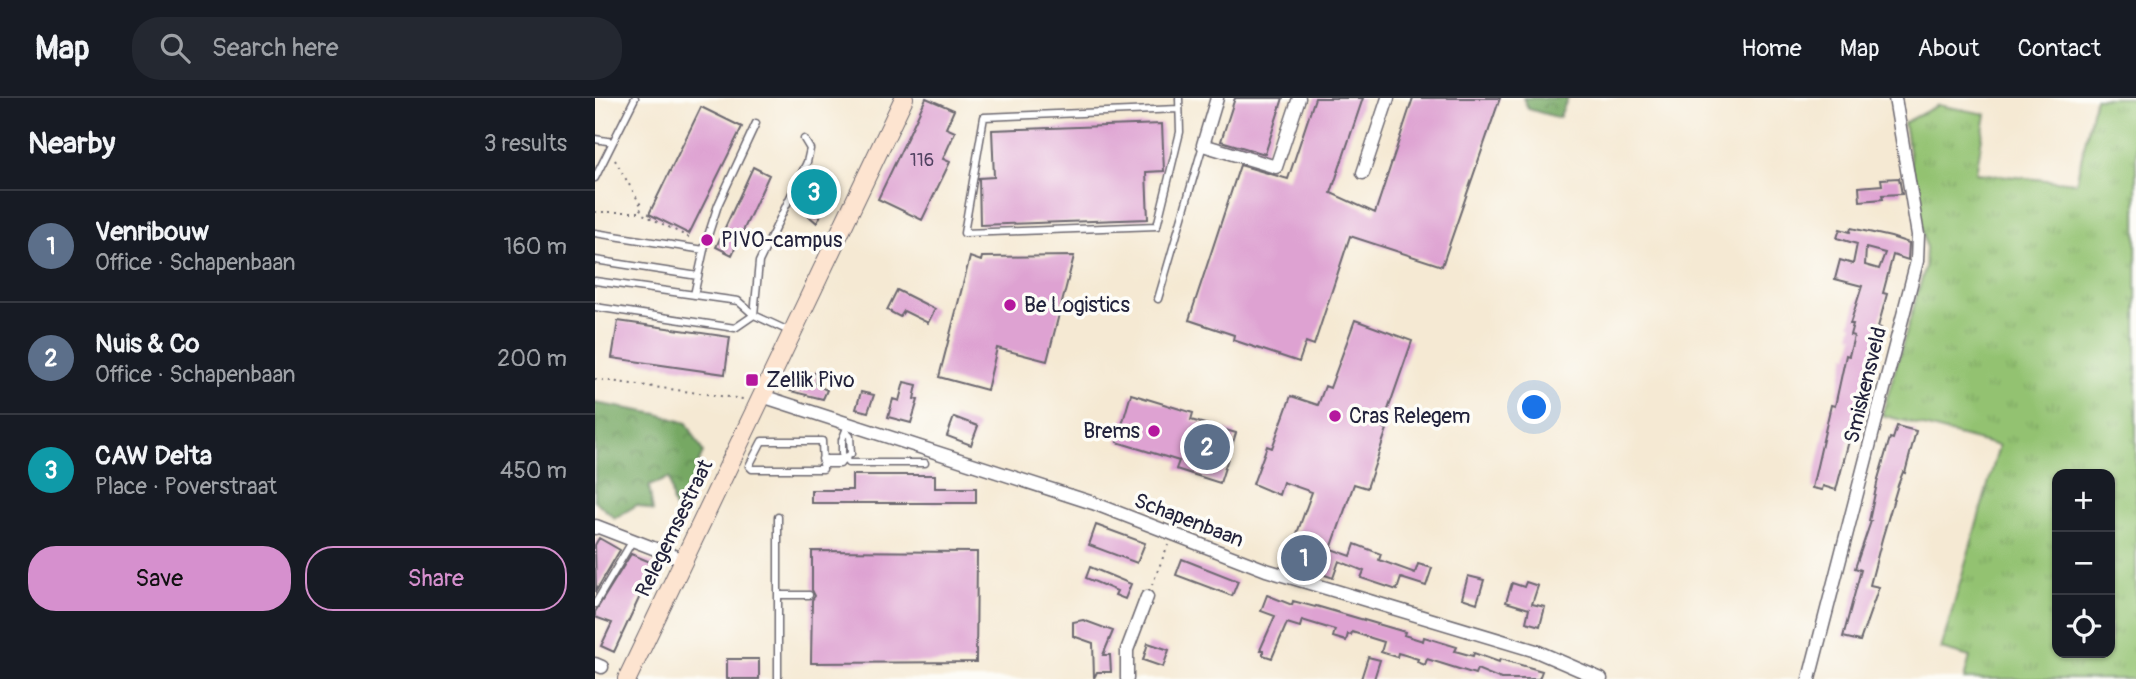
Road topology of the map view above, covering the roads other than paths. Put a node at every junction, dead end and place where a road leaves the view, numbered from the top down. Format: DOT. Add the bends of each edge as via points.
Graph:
graph roads {
  1 [pos="635,98"];
  2 [pos="904,98"];
  3 [pos="1179,98"];
  4 [pos="1217,98"];
  5 [pos="1299,98"];
  6 [pos="1388,98"];
  7 [pos="1895,98"];
  8 [pos="1179,109"];
  9 [pos="756,122"];
  10 [pos="595,139"];
  11 [pos="804,139"];
  12 [pos="614,142"];
  13 [pos="1203,145"];
  14 [pos="1363,173"];
  15 [pos="595,178"];
  16 [pos="595,233"];
  17 [pos="705,248"];
  18 [pos="595,260"];
  19 [pos="698,276"];
  20 [pos="595,281"];
  21 [pos="694,295"];
  22 [pos="1158,299"];
  23 [pos="595,307"];
  24 [pos="754,314"];
  25 [pos="792,333"];
  26 [pos="755,398"];
  27 [pos="847,429"];
  28 [pos="844,460"];
  29 [pos="822,461"];
  30 [pos="925,463"];
  31 [pos="778,517"];
  32 [pos="595,528"];
  33 [pos="633,540"];
  34 [pos="684,561"];
  35 [pos="778,595"];
  36 [pos="809,595"];
  37 [pos="1147,597"];
  38 [pos="595,604"];
  39 [pos="630,678"];
  40 [pos="778,679"];
  41 [pos="1127,679"];
  42 [pos="1601,679"];
  43 [pos="1809,679"];
  1 -- 12 [label="lane"];
  2 -- 25 [label="street, Relegemsestraat"];
  3 -- 8 [label="lane"];
  4 -- 13 [label="street"];
  5 -- 13 [label="street" via="1276,167"];
  6 -- 14 [label="street"];
  7 -- 43 [label="street, Smiskensveld" via="1918,235 1917,261"];
  8 -- 8 [label="lane" via="984,117 964,233 1157,226 1180,132"];
  9 -- 17 [label="lane" via="718,205"];
  10 -- 12 [label="lane"];
  11 -- 24 [label="lane" via="810,149 807,162 759,262"];
  12 -- 15 [label="lane"];
  13 -- 22 [label="lane"];
  16 -- 17 [label="lane"];
  17 -- 19 [label="lane"];
  18 -- 19 [label="lane"];
  19 -- 21 [label="lane"];
  20 -- 21 [label="lane"];
  21 -- 24 [label="lane" via="738,301"];
  23 -- 24 [label="lane" via="735,328"];
  24 -- 25 [label="lane"];
  25 -- 26 [label="street, Relegemsestraat"];
  26 -- 27 [label="street, Schapenbaan"];
  26 -- 34 [label="street, Relegemsestraat"];
  27 -- 28 [label="lane" via="842,440"];
  27 -- 42 [label="street, Schapenbaan" via="1093,503 1266,570 1536,651"];
  28 -- 29 [label="lane" via="840,464"];
  28 -- 30 [label="lane"];
  29 -- 29 [label="lane" via="822,441 762,440 749,466 823,469"];
  31 -- 35 [label="lane"];
  32 -- 33 [label="street"];
  33 -- 34 [label="street"];
  33 -- 38 [label="lane"];
  34 -- 39 [label="street, Relegemsestraat"];
  35 -- 36 [label="lane"];
  35 -- 40 [label="lane"];
  37 -- 41 [label="street" via="1127,650"];
}
